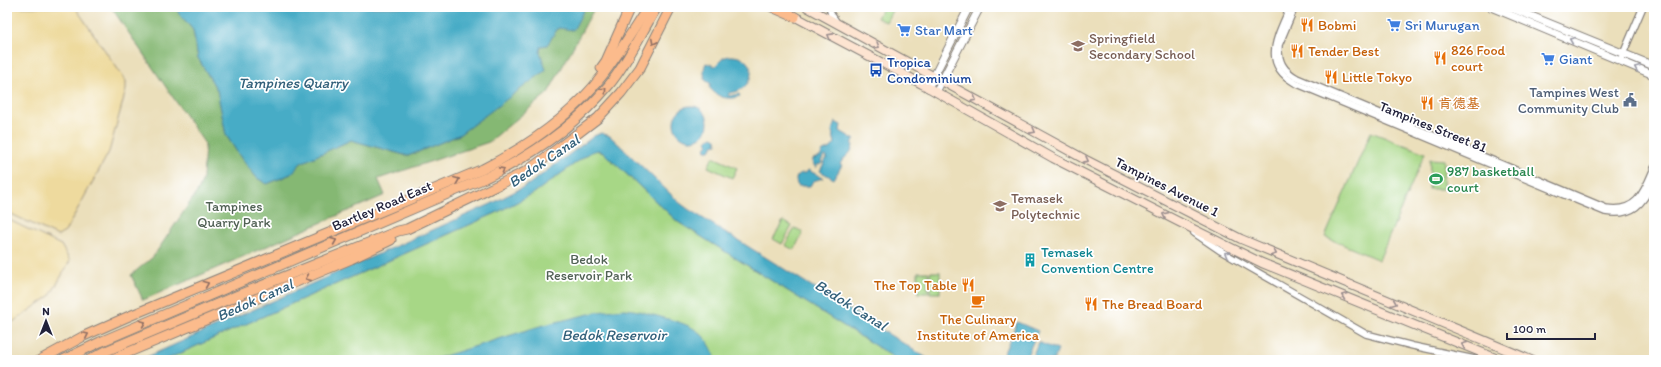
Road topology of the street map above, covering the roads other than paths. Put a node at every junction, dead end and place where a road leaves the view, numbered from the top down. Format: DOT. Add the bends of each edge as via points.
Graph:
graph roads {
  1 [pos="630,7"];
  2 [pos="648,7"];
  3 [pos="657,7"];
  4 [pos="672,7"];
  5 [pos="772,7"];
  6 [pos="777,7"];
  7 [pos="807,7"];
  8 [pos="829,7"];
  9 [pos="969,7"];
  10 [pos="980,7"];
  11 [pos="1290,7"];
  12 [pos="1295,7"];
  13 [pos="1491,7"];
  14 [pos="1509,7"];
  15 [pos="1643,7"];
  16 [pos="795,17"];
  17 [pos="839,25"];
  18 [pos="1623,53"];
  19 [pos="895,56"];
  20 [pos="1620,61"];
  21 [pos="1654,66"];
  22 [pos="889,67"];
  23 [pos="1654,75"];
  24 [pos="933,76"];
  25 [pos="942,81"];
  26 [pos="928,88"];
  27 [pos="936,92"];
  28 [pos="556,123"];
  29 [pos="1059,146"];
  30 [pos="1053,158"];
  31 [pos="1654,168"];
  32 [pos="1654,181"];
  33 [pos="1179,222"];
  34 [pos="407,229"];
  35 [pos="1241,239"];
  36 [pos="1238,251"];
  37 [pos="40,360"];
  38 [pos="63,360"];
  39 [pos="89,360"];
  40 [pos="110,360"];
  41 [pos="1479,360"];
  42 [pos="1500,360"];
  43 [pos="1531,360"];
  1 -- 28 [label="highway" via="606,61"];
  2 -- 28 [label="highway" via="602,77"];
  38 -- 3 [label="highway, Bartley Road East, one-way" via="513,164 542,146 591,105 609,85"];
  4 -- 34 [label="highway, Bartley Road East, one-way" via="640,68 598,118 527,171"];
  5 -- 16 [label="highway"];
  6 -- 16 [label="main road, Tampines Avenue 1"];
  7 -- 17 [label="main road, Tampines Avenue 1"];
  8 -- 17 [label="street"];
  9 -- 24 [label="street"];
  10 -- 25 [label="street"];
  11 -- 32 [label="street, Tampines Street 81" via="1275,44 1274,58 1281,72 1295,83 1605,212 1621,213 1634,208 1645,199"];
  12 -- 31 [label="street, Tampines Street 81" via="1280,45 1279,57 1284,69 1297,78 1606,208 1620,209 1637,200 1645,190"];
  20 -- 13 [label="street, one-way"];
  14 -- 18 [label="street"];
  15 -- 18 [label="street"];
  22 -- 16 [label="main road, Tampines Avenue 1, one-way"];
  17 -- 19 [label="main road, Tampines Avenue 1, one-way"];
  18 -- 20 [label="street"];
  18 -- 21 [label="street"];
  19 -- 22 [label="main road" via="895,63"];
  19 -- 24 [label="main road, Tampines Avenue 1"];
  23 -- 20 [label="street, one-way"];
  22 -- 26 [label="main road, Tampines Avenue 1"];
  24 -- 25 [label="main road, Tampines Avenue 1"];
  24 -- 26 [label="street"];
  25 -- 27 [label="street"];
  25 -- 29 [label="main road, Tampines Avenue 1, one-way"];
  26 -- 27 [label="main road, Tampines Avenue 1"];
  27 -- 30 [label="main road, Tampines Avenue 1"];
  37 -- 28 [label="highway, one-way" via="84,336 127,317 483,169 514,153"];
  29 -- 30 [label="main road" via="1059,152"];
  29 -- 35 [label="main road, Tampines Avenue 1, one-way"];
  33 -- 30 [label="main road, Tampines Avenue 1, one-way"];
  33 -- 36 [label="main road, Tampines Avenue 1"];
  41 -- 33 [label="street, Tampines Avenue 1, one-way" via="1366,334 1219,250"];
  34 -- 39 [label="highway, Bartley Road East" via="236,296"];
  34 -- 40 [label="highway, one-way" via="351,259"];
  35 -- 36 [label="main road" via="1236,245"];
  35 -- 43 [label="main road, Tampines Avenue 1, one-way"];
  42 -- 36 [label="main road, Tampines Avenue 1, one-way"];
}
